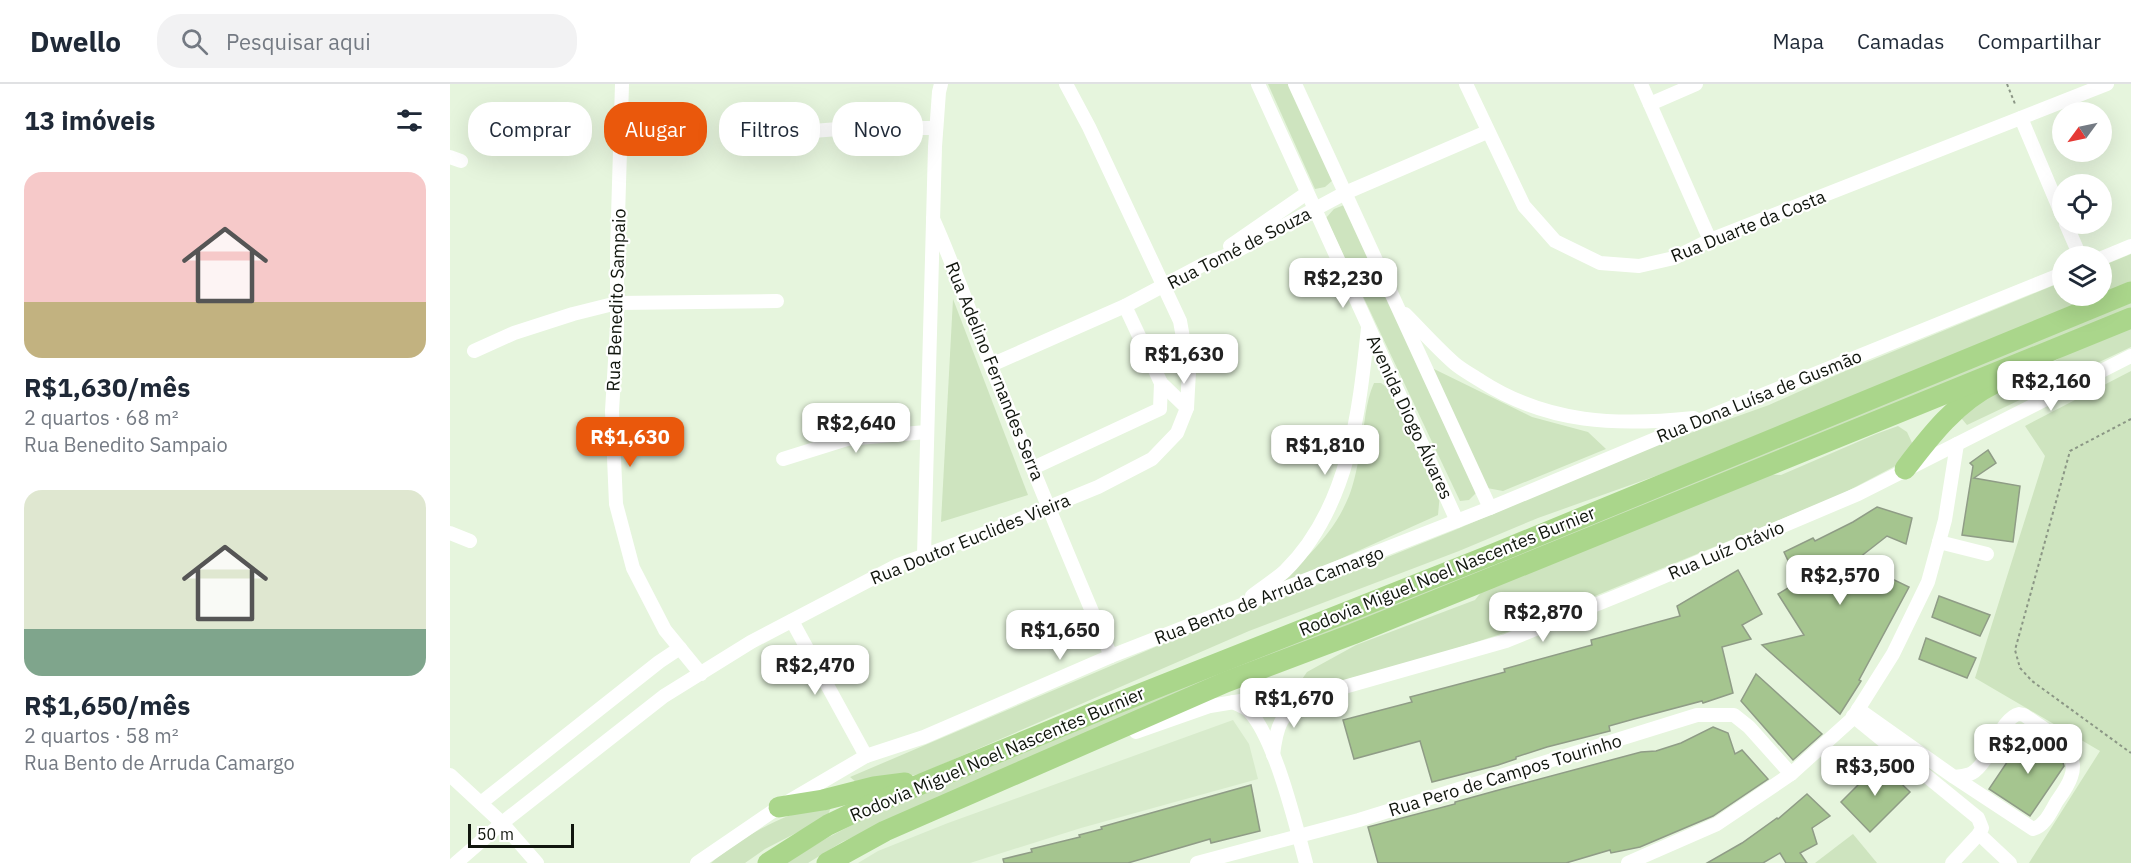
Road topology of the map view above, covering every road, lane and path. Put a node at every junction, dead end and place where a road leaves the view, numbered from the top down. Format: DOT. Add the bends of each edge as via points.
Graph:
graph roads {
  1 [pos="622,84"];
  2 [pos="941,84"];
  3 [pos="1066,84"];
  4 [pos="1258,84"];
  5 [pos="1295,84"];
  6 [pos="1466,84"];
  7 [pos="1641,84"];
  8 [pos="1696,84"];
  9 [pos="2007,84"];
  10 [pos="2107,84"];
  11 [pos="1650,104"];
  12 [pos="2021,118"];
  13 [pos="936,128"];
  14 [pos="820,130"];
  15 [pos="1487,132"];
  16 [pos="2052,191"];
  17 [pos="1307,193"];
  18 [pos="1344,193"];
  19 [pos="1315,209"];
  20 [pos="933,219"];
  21 [pos="1710,240"];
  22 [pos="2131,246"];
  23 [pos="2112,254"];
  24 [pos="1204,264"];
  25 [pos="2052,278"];
  26 [pos="1163,286"];
  27 [pos="2131,292"];
  28 [pos="777,301"];
  29 [pos="617,303"];
  30 [pos="1125,306"];
  31 [pos="1398,307"];
  32 [pos="2131,318"];
  33 [pos="1368,328"];
  34 [pos="474,351"];
  35 [pos="2043,355"];
  36 [pos="2131,356"];
  37 [pos="991,365"];
  38 [pos="1161,383"];
  39 [pos="1187,408"];
  40 [pos="1708,417"];
  41 [pos="2131,418"];
  42 [pos="926,432"];
  43 [pos="1957,444"];
  44 [pos="783,459"];
  45 [pos="1033,468"];
  46 [pos="1905,469"];
  47 [pos="1048,507"];
  48 [pos="1490,508"];
  49 [pos="1457,521"];
  50 [pos="450,533"];
  51 [pos="470,541"];
  52 [pos="1939,542"];
  53 [pos="1987,554"];
  54 [pos="924,556"];
  55 [pos="1240,605"];
  56 [pos="792,621"];
  57 [pos="680,648"];
  58 [pos="1111,656"];
  59 [pos="700,674"];
  60 [pos="1303,697"];
  61 [pos="1233,702"];
  62 [pos="1856,712"];
  63 [pos="1096,740"];
  64 [pos="2131,753"];
  65 [pos="1273,755"];
  66 [pos="866,756"];
  67 [pos="450,774"];
  68 [pos="1791,774"];
  69 [pos="1954,777"];
  70 [pos="933,780"];
  71 [pos="482,802"];
  72 [pos="779,807"];
  73 [pos="502,822"];
  74 [pos="1979,834"];
  75 [pos="1299,836"];
  76 [pos="456,863"];
  77 [pos="537,863"];
  78 [pos="697,863"];
  79 [pos="768,863"];
  80 [pos="827,863"];
  81 [pos="1197,863"];
  82 [pos="1306,863"];
  83 [pos="1628,863"];
  84 [pos="1952,863"];
  85 [pos="2010,863"];
  1 -- 29 [label="street, Rua Benedito Sampaio"];
  2 -- 13 [label="street"];
  3 -- 26 [label="street, Rua Doutor Euclides Vieira"];
  4 -- 17 [label="street, Avenida Diogo Álvares"];
  5 -- 18 [label="street, Avenida Diogo Álvares"];
  6 -- 15 [label="street, Rua Duarte da Costa"];
  7 -- 11 [label="street"];
  8 -- 11 [label="street"];
  9 -- 12 [label="path"];
  10 -- 12 [label="street, Rua Duarte da Costa"];
  11 -- 21 [label="street"];
  12 -- 16 [label="street"];
  12 -- 21 [label="street, Rua Duarte da Costa"];
  13 -- 14 [label="street"];
  13 -- 20 [label="street"];
  15 -- 18 [label="street, Rua Tomé de Souza"];
  15 -- 21 [label="street, Rua Duarte da Costa" via="1524,206 1555,241 1600,263 1639,266 1674,258"];
  17 -- 19 [label="street, Avenida Diogo Álvares"];
  17 -- 24 [label="street"];
  18 -- 19 [label="street, Rua Tomé de Souza"];
  18 -- 31 [label="street, Avenida Diogo Álvares"];
  19 -- 24 [label="street, Rua Tomé de Souza" via="1233,253"];
  19 -- 33 [label="street, Avenida Diogo Álvares"];
  20 -- 37 [label="street, Rua Adelino Fernandes Serra"];
  20 -- 42 [label="street"];
  22 -- 23 [label="street"];
  24 -- 26 [label="street, Rua Tomé de Souza"];
  25 -- 40 [label="street, Rua Dona Luísa de Gusmão"];
  26 -- 30 [label="street, Rua Tomé de Souza"];
  26 -- 39 [label="street, Rua Doutor Euclides Vieira" via="1180,321 1189,371"];
  27 -- 70 [label="highway, Rodovia Miguel Noel Nascentes Burnier"];
  28 -- 29 [label="street"];
  29 -- 34 [label="street" via="514,333"];
  29 -- 57 [label="street, Rua Benedito Sampaio" via="612,411 615,504 633,568 665,630"];
  30 -- 37 [label="street, Rua Tomé de Souza"];
  30 -- 38 [label="street"];
  31 -- 40 [label="street" via="1455,364 1498,392 1550,413 1594,422 1649,423"];
  31 -- 48 [label="street, Avenida Diogo Álvares"];
  32 -- 35 [label="highway, Rodovia Miguel Noel Nascentes Burnier"];
  33 -- 49 [label="street, Avenida Diogo Álvares"];
  33 -- 55 [label="street" via="1356,416 1345,466 1329,508 1311,541 1284,571"];
  35 -- 46 [label="highway" via="1957,409"];
  35 -- 63 [label="highway, Rodovia Miguel Noel Nascentes Burnier" via="1226,682"];
  36 -- 43 [label="street, Rua Luíz Otávio"];
  37 -- 45 [label="street, Rua Adelino Fernandes Serra"];
  38 -- 39 [label="street"];
  38 -- 45 [label="street" via="1160,409"];
  39 -- 47 [label="street, Rua Doutor Euclides Vieira" via="1177,433 1152,459"];
  40 -- 48 [label="street, Rua Dona Luísa de Gusmão"];
  41 -- 64 [label="path" via="2070,451 2014,650 2020,668 2032,681"];
  42 -- 44 [label="street" via="847,439"];
  42 -- 54 [label="street"];
  43 -- 46 [label="street, Rua Luíz Otávio"];
  43 -- 52 [label="street"];
  45 -- 47 [label="street, Rua Adelino Fernandes Serra"];
  46 -- 60 [label="street, Rua Luíz Otávio" via="1858,494 1506,641 1358,685"];
  47 -- 54 [label="street, Rua Doutor Euclides Vieira"];
  47 -- 58 [label="street, Rua Adelino Fernandes Serra"];
  48 -- 49 [label="street, Rua Dona Luísa de Gusmão"];
  49 -- 55 [label="street, Rua Bento de Arruda Camargo"];
  50 -- 51 [label="street"];
  52 -- 53 [label="street"];
  52 -- 62 [label="street" via="1928,582 1893,654"];
  54 -- 56 [label="street, Rua Doutor Euclides Vieira" via="898,565"];
  55 -- 58 [label="street, Rua Bento de Arruda Camargo"];
  56 -- 59 [label="street, Rua Doutor Euclides Vieira"];
  56 -- 66 [label="street"];
  57 -- 59 [label="street, Rua Benedito Sampaio"];
  57 -- 71 [label="street"];
  58 -- 66 [label="street, Rua Bento de Arruda Camargo" via="924,737"];
  59 -- 73 [label="street, Rua Doutor Euclides Vieira" via="664,696"];
  60 -- 61 [label="street, Rua Luíz Otávio" via="1277,695"];
  60 -- 65 [label="street" via="1280,720"];
  61 -- 63 [label="street, Rua Luíz Otávio" via="1189,712 1137,732"];
  61 -- 65 [label="street" via="1248,711"];
  62 -- 68 [label="street"];
  62 -- 69 [label="street"];
  62 -- 74 [label="street" via="1978,818 1982,828"];
  63 -- 80 [label="highway, Rodovia Miguel Noel Nascentes Burnier" via="885,831"];
  65 -- 75 [label="street"];
  66 -- 72 [label="street, Rua Bento de Arruda Camargo"];
  67 -- 71 [label="street"];
  68 -- 75 [label="street, Rua Pero de Campos Tourinho" via="1734,715 1697,715"];
  68 -- 83 [label="street" via="1717,824"];
  69 -- 69 [label="street" via="2033,829 2043,824 2072,777 2073,761 2061,742 2019,714 2010,718 1978,768 1968,775"];
  70 -- 72 [label="highway" via="874,787"];
  70 -- 79 [label="highway, Rodovia Miguel Noel Nascentes Burnier" via="828,825"];
  71 -- 73 [label="street"];
  72 -- 78 [label="street, Rua Bento de Arruda Camargo"];
  73 -- 76 [label="street, Rua Doutor Euclides Vieira"];
  73 -- 77 [label="street"];
  74 -- 84 [label="street"];
  74 -- 85 [label="street"];
  75 -- 81 [label="street, Rua Pero de Campos Tourinho"];
  75 -- 82 [label="street"];
}
